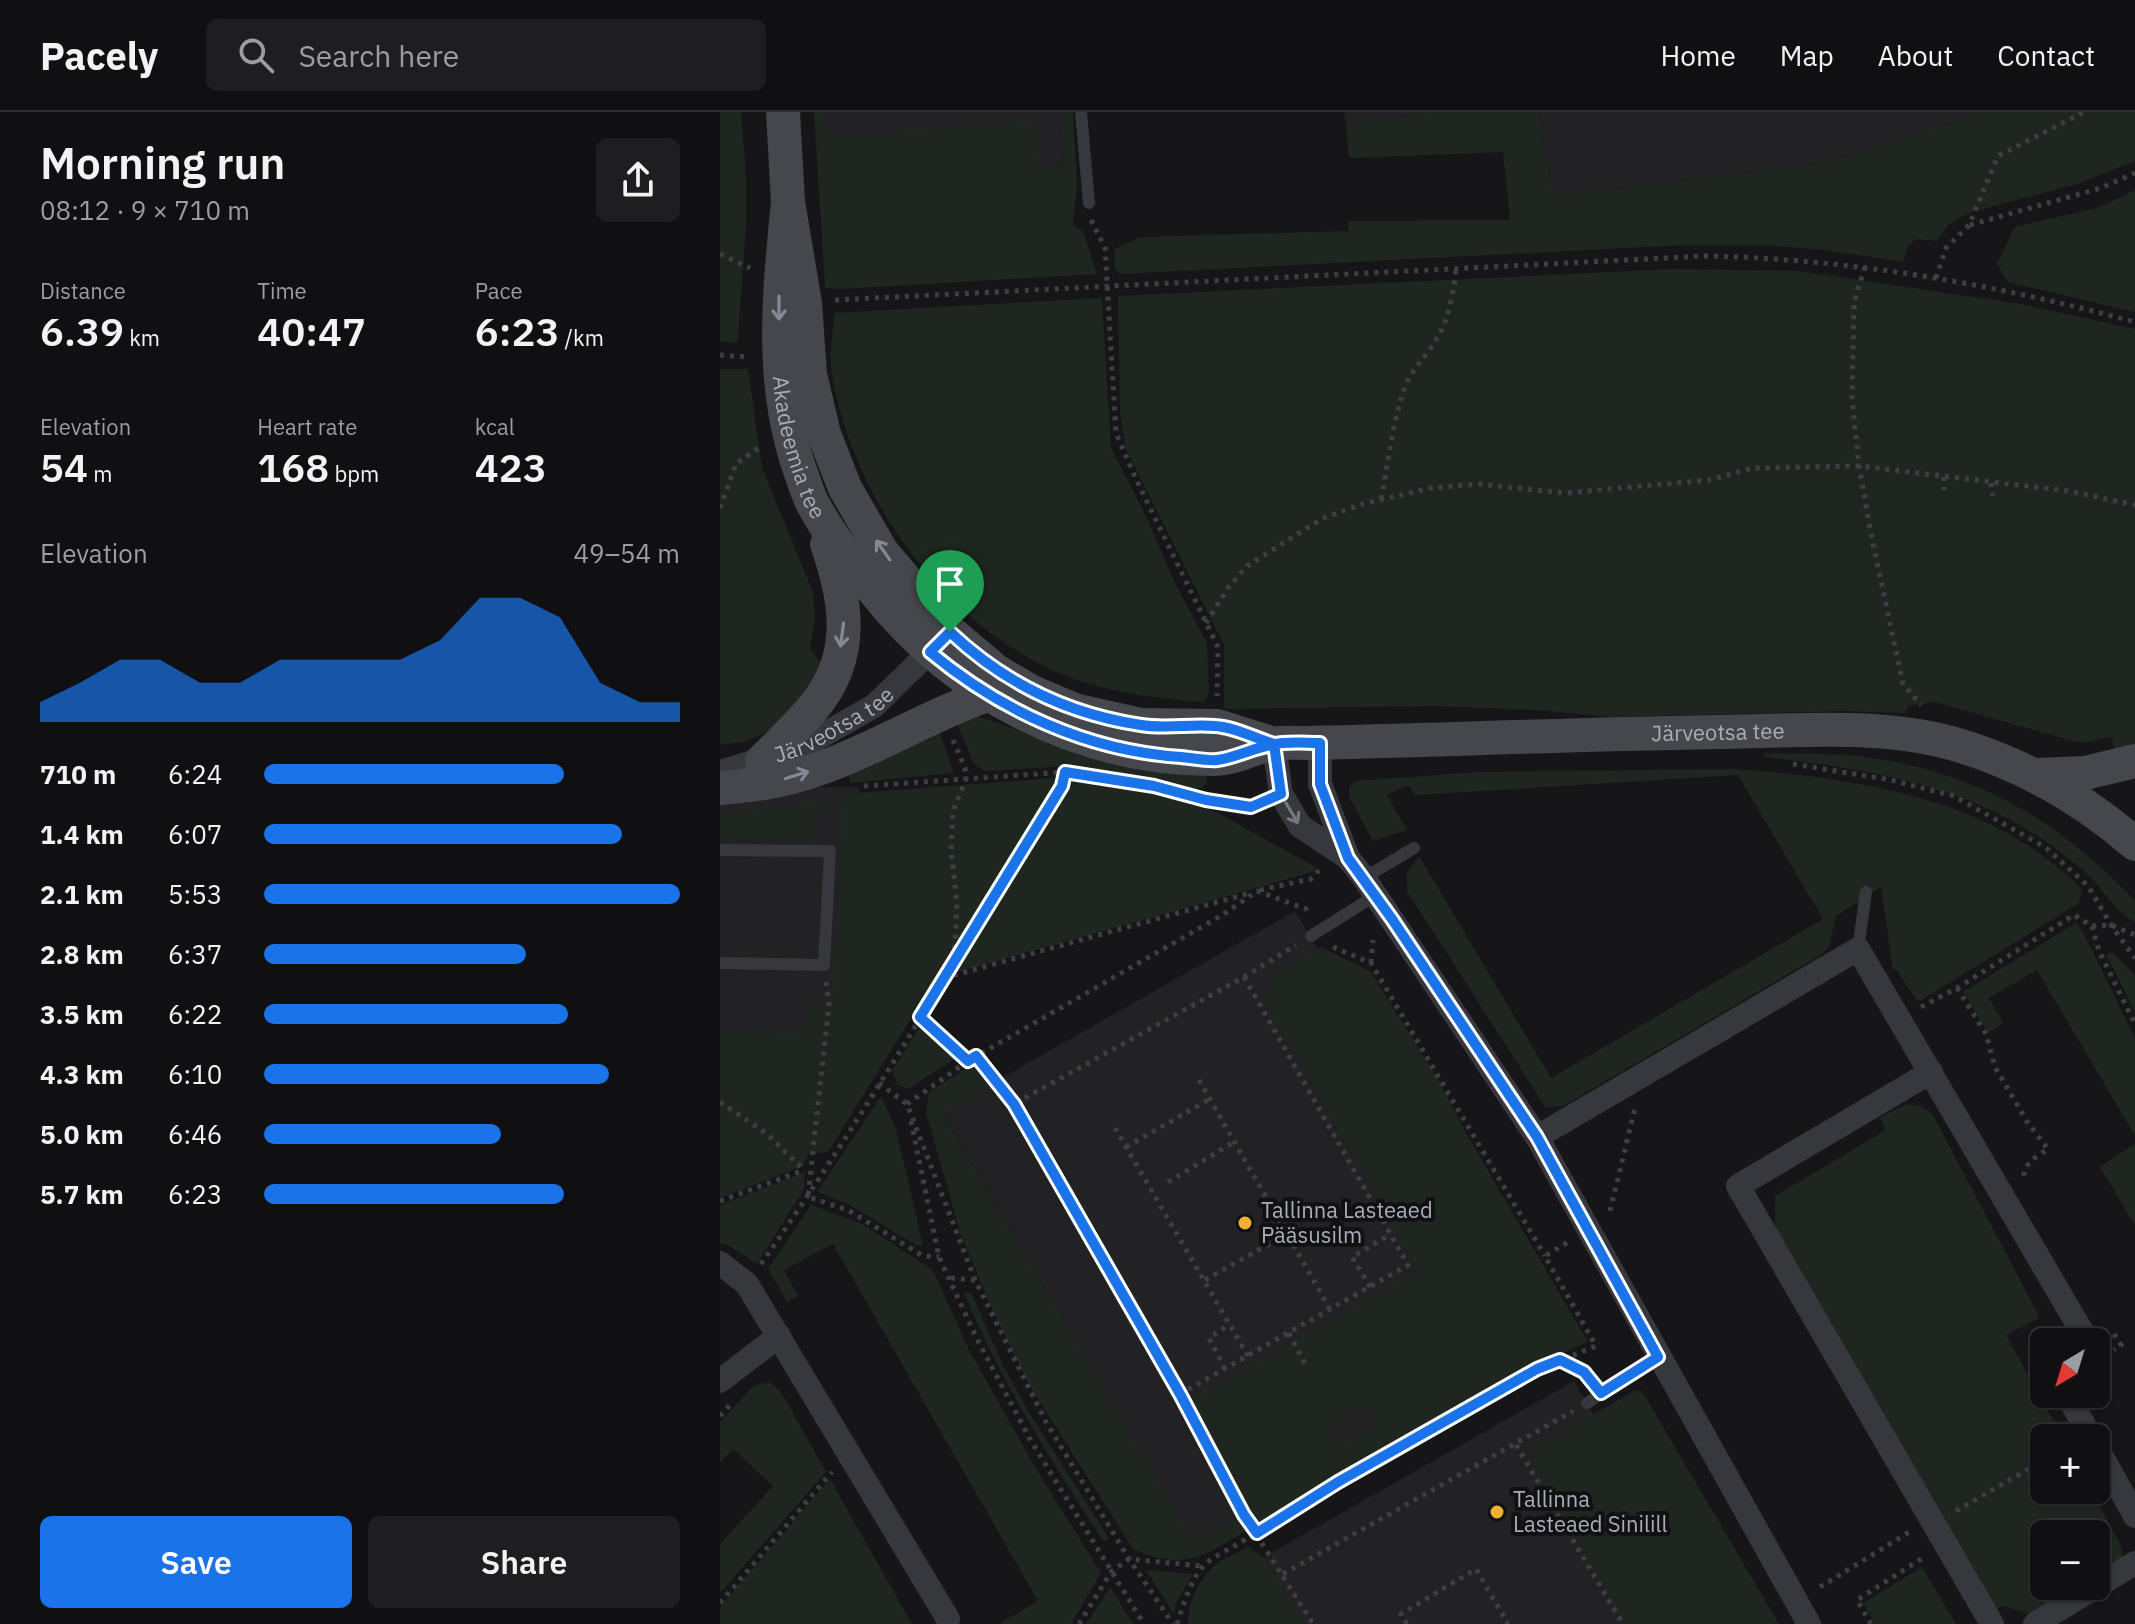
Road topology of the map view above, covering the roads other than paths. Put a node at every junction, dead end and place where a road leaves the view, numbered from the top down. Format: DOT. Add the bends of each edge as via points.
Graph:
graph roads {
  1 [pos="783,112"];
  2 [pos="1081,112"];
  3 [pos="788,202"];
  4 [pos="1089,203"];
  5 [pos="813,506"];
  6 [pos="940,642"];
  7 [pos="987,695"];
  8 [pos="1320,743"];
  9 [pos="1274,744"];
  10 [pos="762,761"];
  11 [pos="2135,761"];
  12 [pos="720,772"];
  13 [pos="2036,775"];
  14 [pos="720,788"];
  15 [pos="2135,843"];
  16 [pos="1414,848"];
  17 [pos="720,850"];
  18 [pos="1348,858"];
  19 [pos="1370,886"];
  20 [pos="1866,892"];
  21 [pos="1315,933"];
  22 [pos="1858,949"];
  23 [pos="720,963"];
  24 [pos="1931,1072"];
  25 [pos="1537,1137"];
  26 [pos="720,1263"];
  27 [pos="2086,1328"];
  28 [pos="779,1336"];
  29 [pos="1658,1357"];
  30 [pos="722,1374"];
  31 [pos="1587,1403"];
  32 [pos="2110,1471"];
  33 [pos="2135,1516"];
  34 [pos="2135,1563"];
  35 [pos="948,1619"];
  36 [pos="1809,1624"];
  37 [pos="1992,1624"];
  38 [pos="2035,1624"];
  1 -- 3 [label="main road, Akadeemia tee"];
  2 -- 4 [label="lane"];
  3 -- 5 [label="main road, Akadeemia tee, one-way" via="779,293 779,378 791,446"];
  6 -- 3 [label="main road, Akadeemia tee, one-way" via="845,488 824,434 810,374 805,303"];
  5 -- 6 [label="main road, Akadeemia tee" via="895,617"];
  5 -- 10 [label="main road, one-way" via="838,577 845,613 841,649 815,706"];
  6 -- 7 [label="main road, Järveotsa tee"];
  6 -- 9 [label="main road, Järveotsa tee" via="1074,710 1141,725 1217,726"];
  6 -- 10 [label="street, Järveotsa tee" via="874,706 802,747"];
  7 -- 9 [label="main road, Järveotsa tee" via="1061,731 1155,756 1218,760"];
  14 -- 7 [label="main road, one-way" via="816,769"];
  8 -- 9 [label="main road, Järveotsa tee"];
  8 -- 13 [label="main road, Järveotsa tee" via="1853,731 1946,742"];
  8 -- 18 [label="street" via="1320,784"];
  9 -- 18 [label="street, one-way" via="1281,794 1300,826"];
  10 -- 12 [label="street, Järveotsa tee"];
  11 -- 13 [label="main road" via="2085,773"];
  13 -- 15 [label="main road, Järveotsa tee" via="2087,805"];
  16 -- 19 [label="lane"];
  17 -- 23 [label="lane" via="830,851 824,965"];
  18 -- 19 [label="street"];
  19 -- 21 [label="lane"];
  19 -- 25 [label="street"];
  20 -- 22 [label="lane"];
  22 -- 24 [label="street"];
  22 -- 25 [label="street"];
  24 -- 27 [label="street"];
  24 -- 37 [label="street" via="1738,1186"];
  25 -- 29 [label="street"];
  26 -- 28 [label="street" via="747,1284"];
  28 -- 30 [label="street"];
  28 -- 35 [label="street"];
  29 -- 31 [label="lane"];
  29 -- 36 [label="street"];
  32 -- 33 [label="street"];
  34 -- 38 [label="street"];
}
